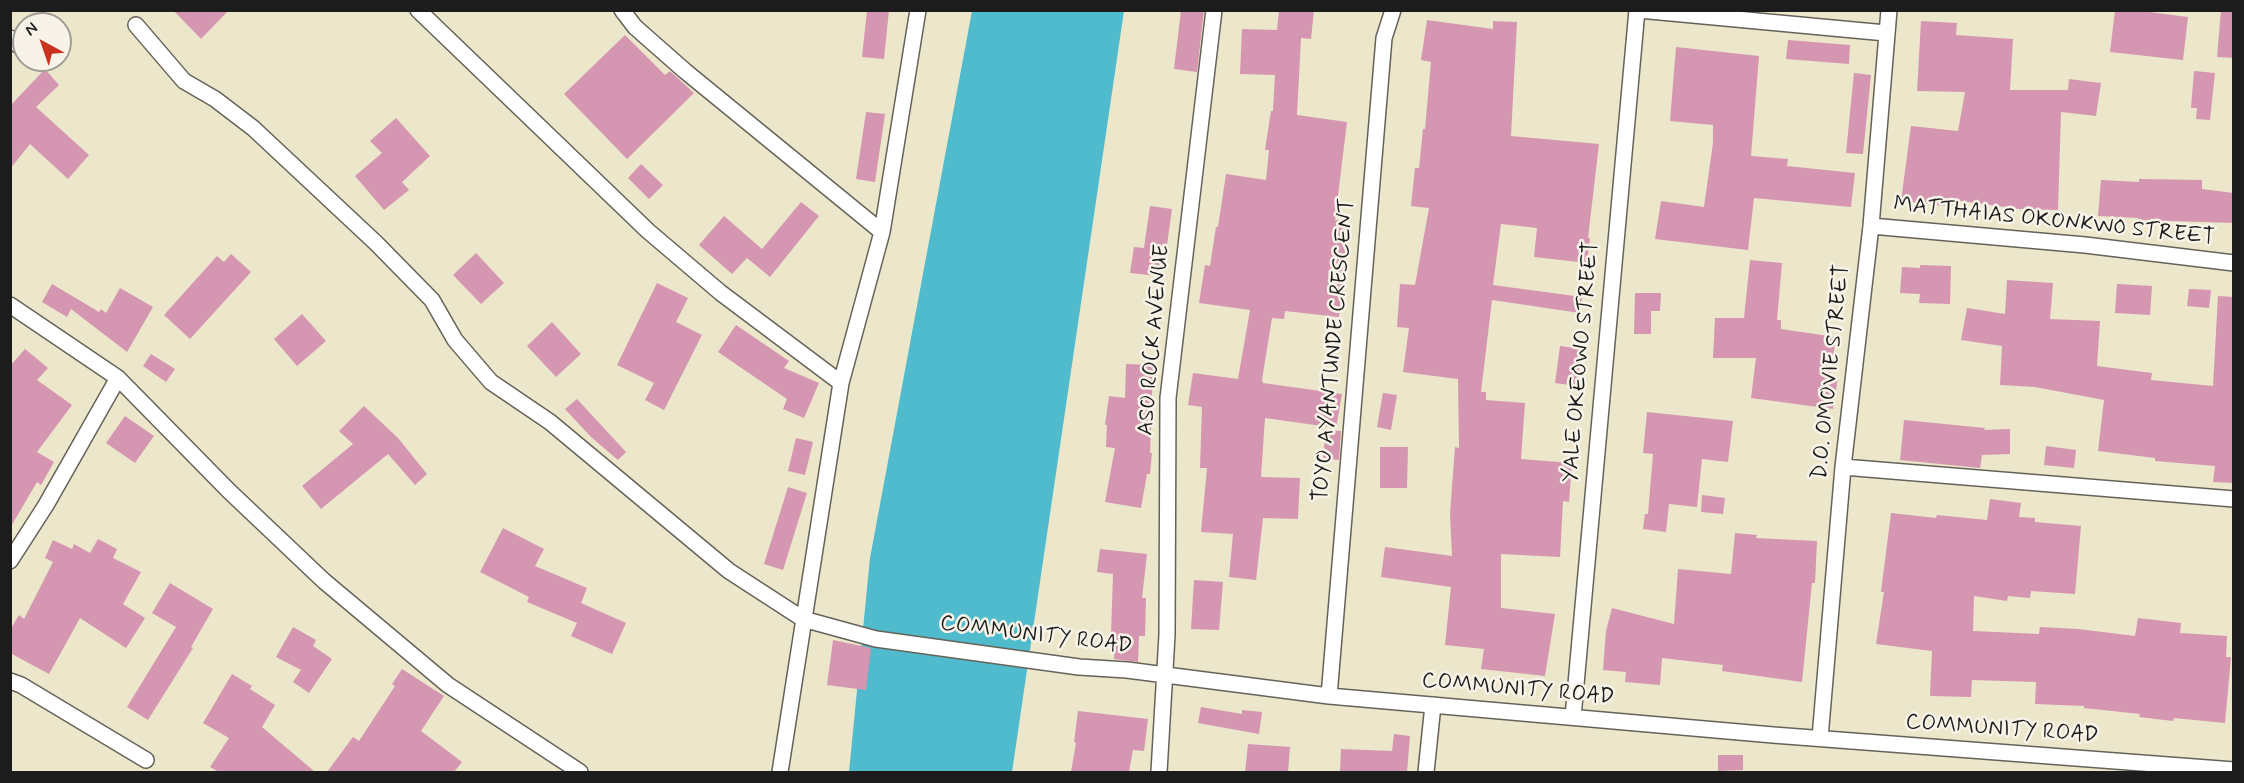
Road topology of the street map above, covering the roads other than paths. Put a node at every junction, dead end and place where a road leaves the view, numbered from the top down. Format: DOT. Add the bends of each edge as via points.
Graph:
graph roads {
  1 [pos="418,10"];
  2 [pos="622,10"];
  3 [pos="918,10"];
  4 [pos="1214,10"];
  5 [pos="1393,10"];
  6 [pos="1638,10"];
  7 [pos="1889,10"];
  8 [pos="136,25"];
  9 [pos="1886,33"];
  10 [pos="1871,226"];
  11 [pos="882,232"];
  12 [pos="2234,262"];
  13 [pos="10,305"];
  14 [pos="118,378"];
  15 [pos="841,383"];
  16 [pos="1843,467"];
  17 [pos="2234,499"];
  18 [pos="10,561"];
  19 [pos="803,619"];
  20 [pos="1166,675"];
  21 [pos="10,681"];
  22 [pos="1329,696"];
  23 [pos="1433,705"];
  24 [pos="1573,717"];
  25 [pos="1820,738"];
  26 [pos="146,760"];
  27 [pos="2234,770"];
  28 [pos="580,772"];
  29 [pos="780,772"];
  30 [pos="1159,772"];
  31 [pos="1426,772"];
  1 -- 15 [label="street" via="648,231 721,293"];
  2 -- 11 [label="street" via="635,27 685,71"];
  3 -- 11 [label="street"];
  4 -- 20 [label="street, ASO ROCK AVENUE" via="1168,398"];
  5 -- 22 [label="street, TOYO AYANTUNDE CRESCENT" via="1384,38"];
  6 -- 9 [label="street, YALE OKEOWO STREET"];
  6 -- 24 [label="street, YALE OKEOWO STREET"];
  7 -- 9 [label="street, D.O. OMOVIE STREET"];
  8 -- 19 [label="street, COMMUNITY ROAD" via="184,81 253,128 376,243 432,300 455,340 491,382 550,422 729,571"];
  9 -- 10 [label="street, D.O. OMOVIE STREET"];
  10 -- 12 [label="street, MATTHAIAS OKONKWO STREET"];
  10 -- 16 [label="street, D.O. OMOVIE STREET"];
  11 -- 15 [label="street"];
  13 -- 14 [label="street"];
  14 -- 18 [label="street"];
  14 -- 28 [label="street" via="324,581 448,685"];
  15 -- 19 [label="street"];
  16 -- 17 [label="street"];
  16 -- 25 [label="street, D.O. OMOVIE STREET"];
  19 -- 20 [label="street, COMMUNITY ROAD" via="876,639"];
  19 -- 29 [label="street"];
  20 -- 22 [label="street, COMMUNITY ROAD"];
  20 -- 30 [label="street, ASO ROCK AVENUE"];
  21 -- 26 [label="street"];
  22 -- 23 [label="street, COMMUNITY ROAD"];
  23 -- 24 [label="street, COMMUNITY ROAD"];
  23 -- 31 [label="street"];
  24 -- 25 [label="street, COMMUNITY ROAD"];
  25 -- 27 [label="street, COMMUNITY ROAD"];
}
